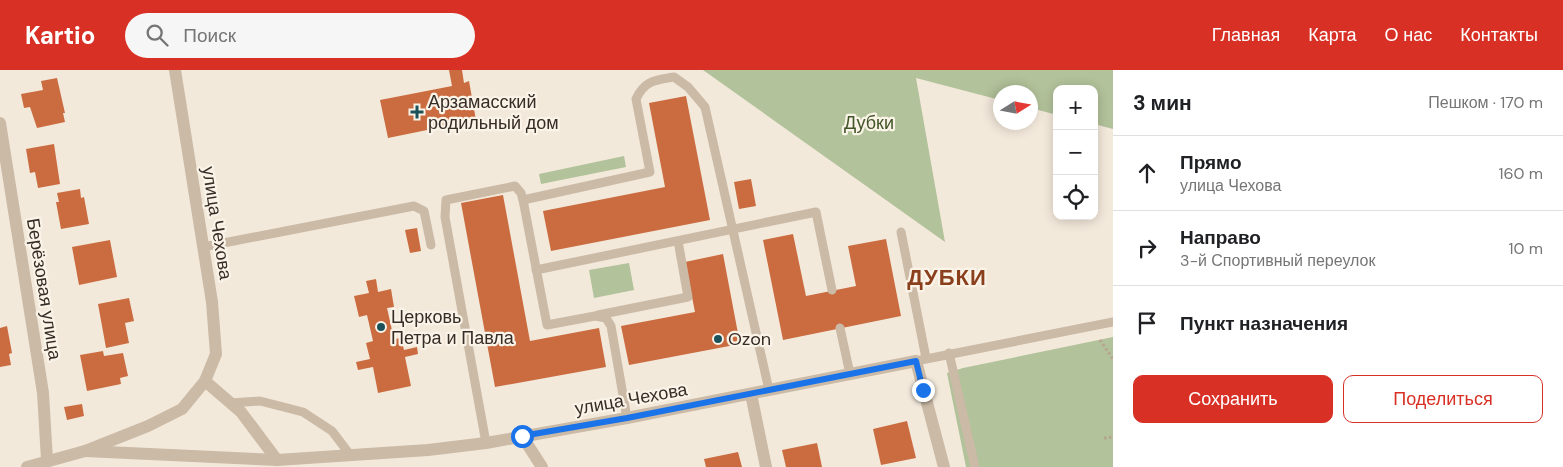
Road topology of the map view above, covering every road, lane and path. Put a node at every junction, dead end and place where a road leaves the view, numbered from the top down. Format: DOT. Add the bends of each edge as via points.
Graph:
graph roads {
  1 [pos="175,70"];
  2 [pos="0,123"];
  3 [pos="523,200"];
  4 [pos="733,229"];
  5 [pos="900,232"];
  6 [pos="678,241"];
  7 [pos="431,245"];
  8 [pos="203,247"];
  9 [pos="536,270"];
  10 [pos="832,290"];
  11 [pos="595,316"];
  12 [pos="1113,322"];
  13 [pos="840,328"];
  14 [pos="1100,340"];
  15 [pos="1107,350"];
  16 [pos="948,353"];
  17 [pos="1113,354"];
  18 [pos="921,359"];
  19 [pos="1113,359"];
  20 [pos="850,374"];
  21 [pos="205,381"];
  22 [pos="769,390"];
  23 [pos="751,394"];
  24 [pos="230,403"];
  25 [pos="627,418"];
  26 [pos="522,436"];
  27 [pos="1113,437"];
  28 [pos="1104,438"];
  29 [pos="486,442"];
  30 [pos="85,451"];
  31 [pos="351,456"];
  32 [pos="47,460"];
  33 [pos="277,460"];
  34 [pos="184,461"];
  35 [pos="27,467"];
  36 [pos="358,467"];
  37 [pos="542,467"];
  38 [pos="766,467"];
  39 [pos="944,467"];
  40 [pos="975,467"];
  1 -- 8 [label="street, улица Чехова"];
  2 -- 32 [label="street, Берёзовая улица" via="43,393"];
  3 -- 4 [label="lane" via="650,172 636,98 640,89 651,81 674,77 688,87 705,107"];
  3 -- 9 [label="lane"];
  3 -- 29 [label="lane" via="515,186 446,200 444,217"];
  4 -- 6 [label="lane"];
  4 -- 10 [label="lane" via="816,212"];
  4 -- 22 [label="lane"];
  5 -- 18 [label="lane"];
  6 -- 9 [label="lane"];
  6 -- 11 [label="lane" via="688,297"];
  7 -- 8 [label="lane" via="424,211 414,206"];
  8 -- 21 [label="street, улица Чехова" via="216,354"];
  9 -- 11 [label="lane" via="547,325"];
  11 -- 25 [label="lane" via="606,318 611,326"];
  12 -- 16 [label="lane"];
  13 -- 20 [label="lane"];
  14 -- 15 [label="path"];
  15 -- 17 [label="path"];
  15 -- 19 [label="path"];
  16 -- 18 [label="lane"];
  16 -- 40 [label="lane"];
  18 -- 20 [label="street, улица Чехова"];
  18 -- 39 [label="street"];
  20 -- 22 [label="street, улица Чехова"];
  21 -- 24 [label="street"];
  21 -- 30 [label="street, улица Чехова" via="182,408 148,426"];
  22 -- 23 [label="street, улица Чехова"];
  23 -- 25 [label="street, улица Чехова"];
  23 -- 38 [label="street"];
  24 -- 31 [label="lane" via="260,401 303,412 332,431"];
  24 -- 33 [label="street"];
  25 -- 26 [label="street, улица Чехова"];
  26 -- 29 [label="street, улица Чехова"];
  26 -- 37 [label="street"];
  27 -- 28 [label="path"];
  29 -- 31 [label="street, улица Чехова"];
  30 -- 32 [label="street"];
  30 -- 34 [label="street, улица Чехова"];
  31 -- 33 [label="street, улица Чехова"];
  31 -- 36 [label="street"];
  32 -- 35 [label="street"];
  33 -- 34 [label="street, улица Чехова"];
}
